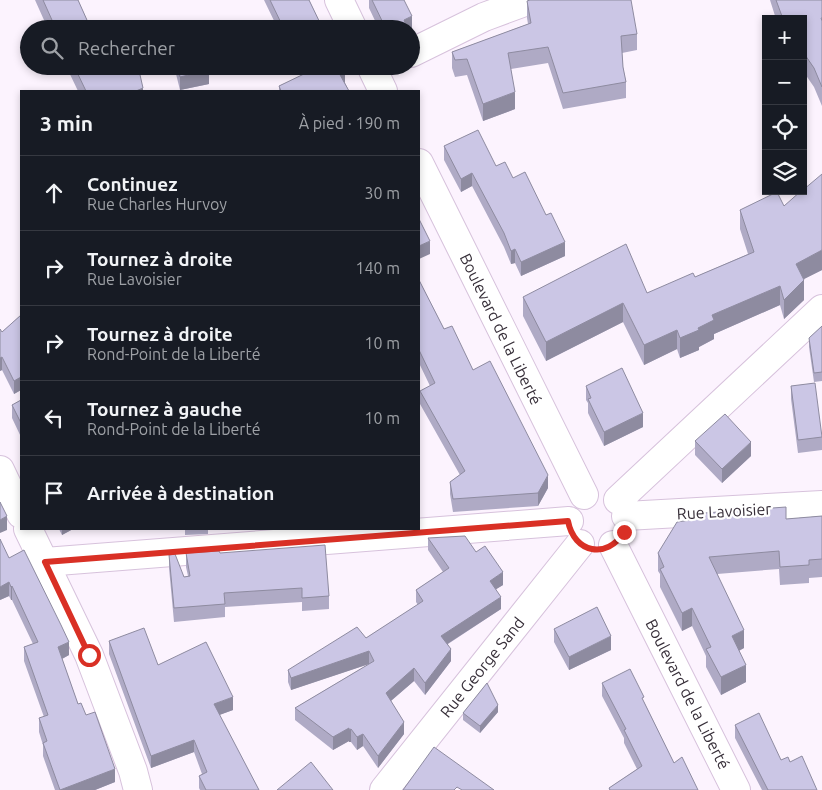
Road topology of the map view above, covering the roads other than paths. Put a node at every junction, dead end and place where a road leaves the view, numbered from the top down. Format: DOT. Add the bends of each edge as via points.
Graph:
graph roads {
  1 [pos="339,0"];
  2 [pos="530,0"];
  3 [pos="349,20"];
  4 [pos="420,49"];
  5 [pos="420,164"];
  6 [pos="822,309"];
  7 [pos="0,470"];
  8 [pos="584,495"];
  9 [pos="822,505"];
  10 [pos="622,508"];
  11 [pos="20,512"];
  12 [pos="29,530"];
  13 [pos="574,532"];
  14 [pos="613,545"];
  15 [pos="45,562"];
  16 [pos="138,790"];
  17 [pos="384,790"];
  18 [pos="736,790"];
  1 -- 3 [label="street"];
  2 -- 4 [label="street" via="484,17"];
  5 -- 8 [label="street, Boulevard de la Liberté"];
  6 -- 10 [label="street"];
  7 -- 11 [label="street"];
  8 -- 10 [label="street" via="592,492 610,494"];
  8 -- 13 [label="street" via="573,506"];
  9 -- 10 [label="street, Rue Lavoisier"];
  10 -- 14 [label="street" via="624,532"];
  12 -- 15 [label="street"];
  13 -- 14 [label="street" via="588,548 605,549"];
  13 -- 15 [label="street"];
  13 -- 17 [label="street, Rue George Sand"];
  14 -- 18 [label="street, Boulevard de la Liberté"];
  15 -- 16 [label="street" via="89,655"];
}
